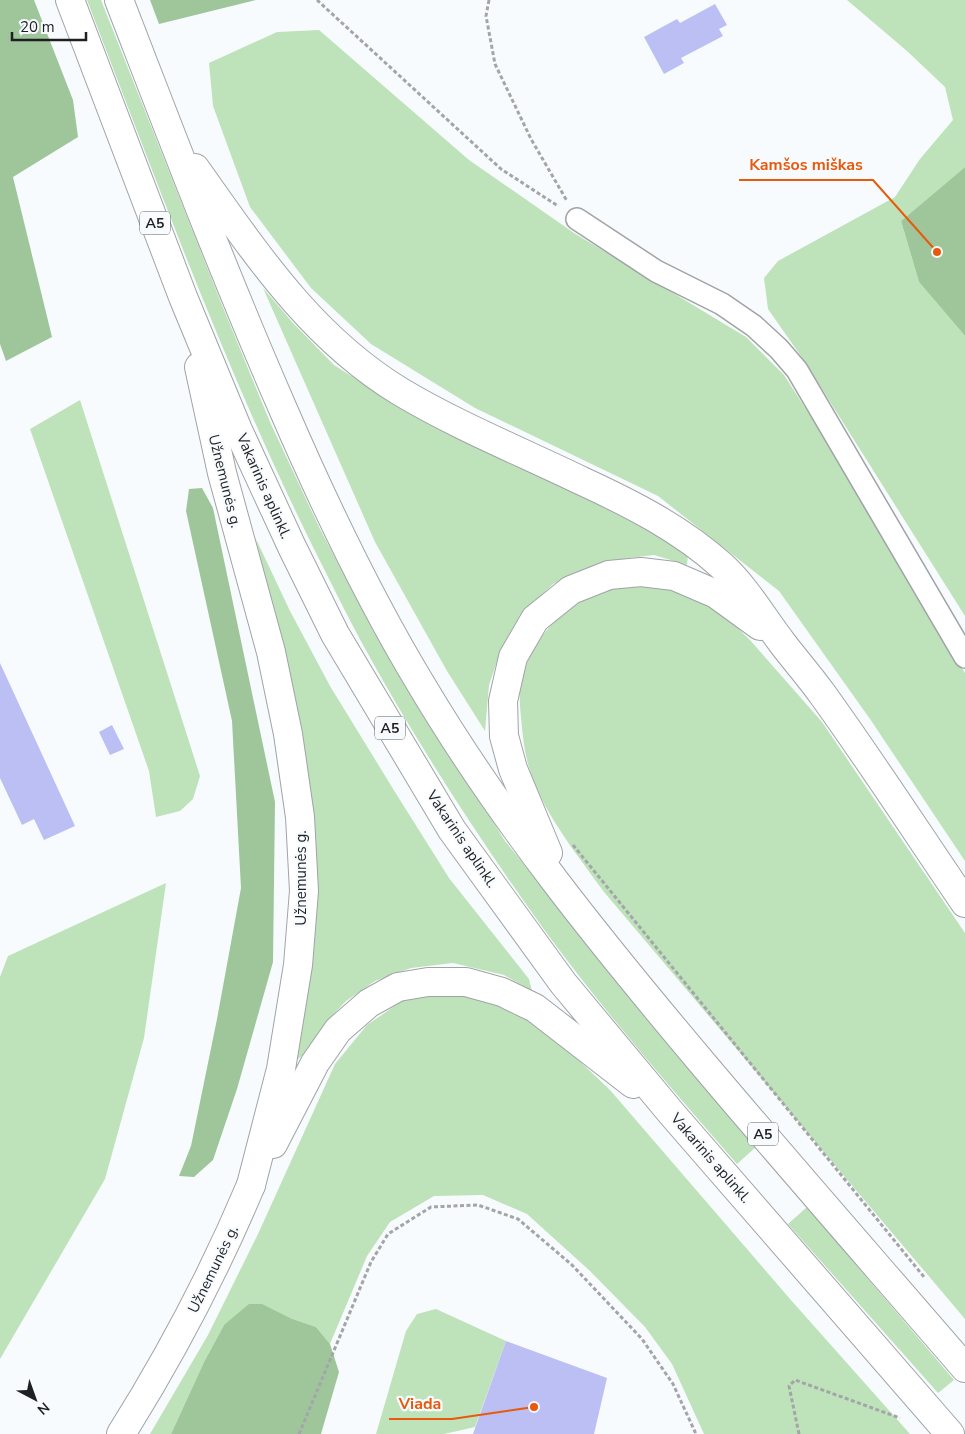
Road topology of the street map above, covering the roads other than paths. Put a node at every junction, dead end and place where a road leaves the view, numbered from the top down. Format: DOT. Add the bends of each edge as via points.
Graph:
graph roads {
  1 [pos="70,0"];
  2 [pos="119,0"];
  3 [pos="171,134"];
  4 [pos="578,219"];
  5 [pos="183,297"];
  6 [pos="780,640"];
  7 [pos="965,657"];
  8 [pos="566,897"];
  9 [pos="965,903"];
  10 [pos="672,1114"];
  11 [pos="251,1185"];
  12 [pos="965,1368"];
  13 [pos="121,1434"];
  14 [pos="950,1434"];
  1 -- 5 [label="main road, Vakarinis aplinkl. / A5"];
  2 -- 3 [label="main road, A5"];
  3 -- 6 [label="main road" via="266,268 323,332 399,390 440,414 631,504 680,534 723,567"];
  3 -- 8 [label="main road, A5" via="244,320 353,561 420,684 477,774"];
  4 -- 7 [label="street" via="656,271 722,304 754,326 779,349 797,370"];
  5 -- 10 [label="main road, Vakarinis aplinkl. / A5" via="238,430 292,547 335,634 390,729 452,830 551,967"];
  5 -- 11 [label="main road, Užnemunės g." via="222,473 271,652 288,734 300,817 304,891 298,965 281,1069"];
  6 -- 8 [label="main road" via="716,594 674,576 641,572 609,575 571,590 535,619 513,657 503,701 504,736 513,769"];
  6 -- 9 [label="main road" via="823,695"];
  8 -- 12 [label="main road, A5" via="720,1084"];
  10 -- 11 [label="main road" via="535,1008 502,992 466,982 428,982 398,987 370,1003 338,1030 315,1063"];
  10 -- 14 [label="main road, Vakarinis aplinkl. / A5" via="916,1413"];
  11 -- 13 [label="main road, Užnemunės g." via="225,1247 193,1310 155,1381"];
}
